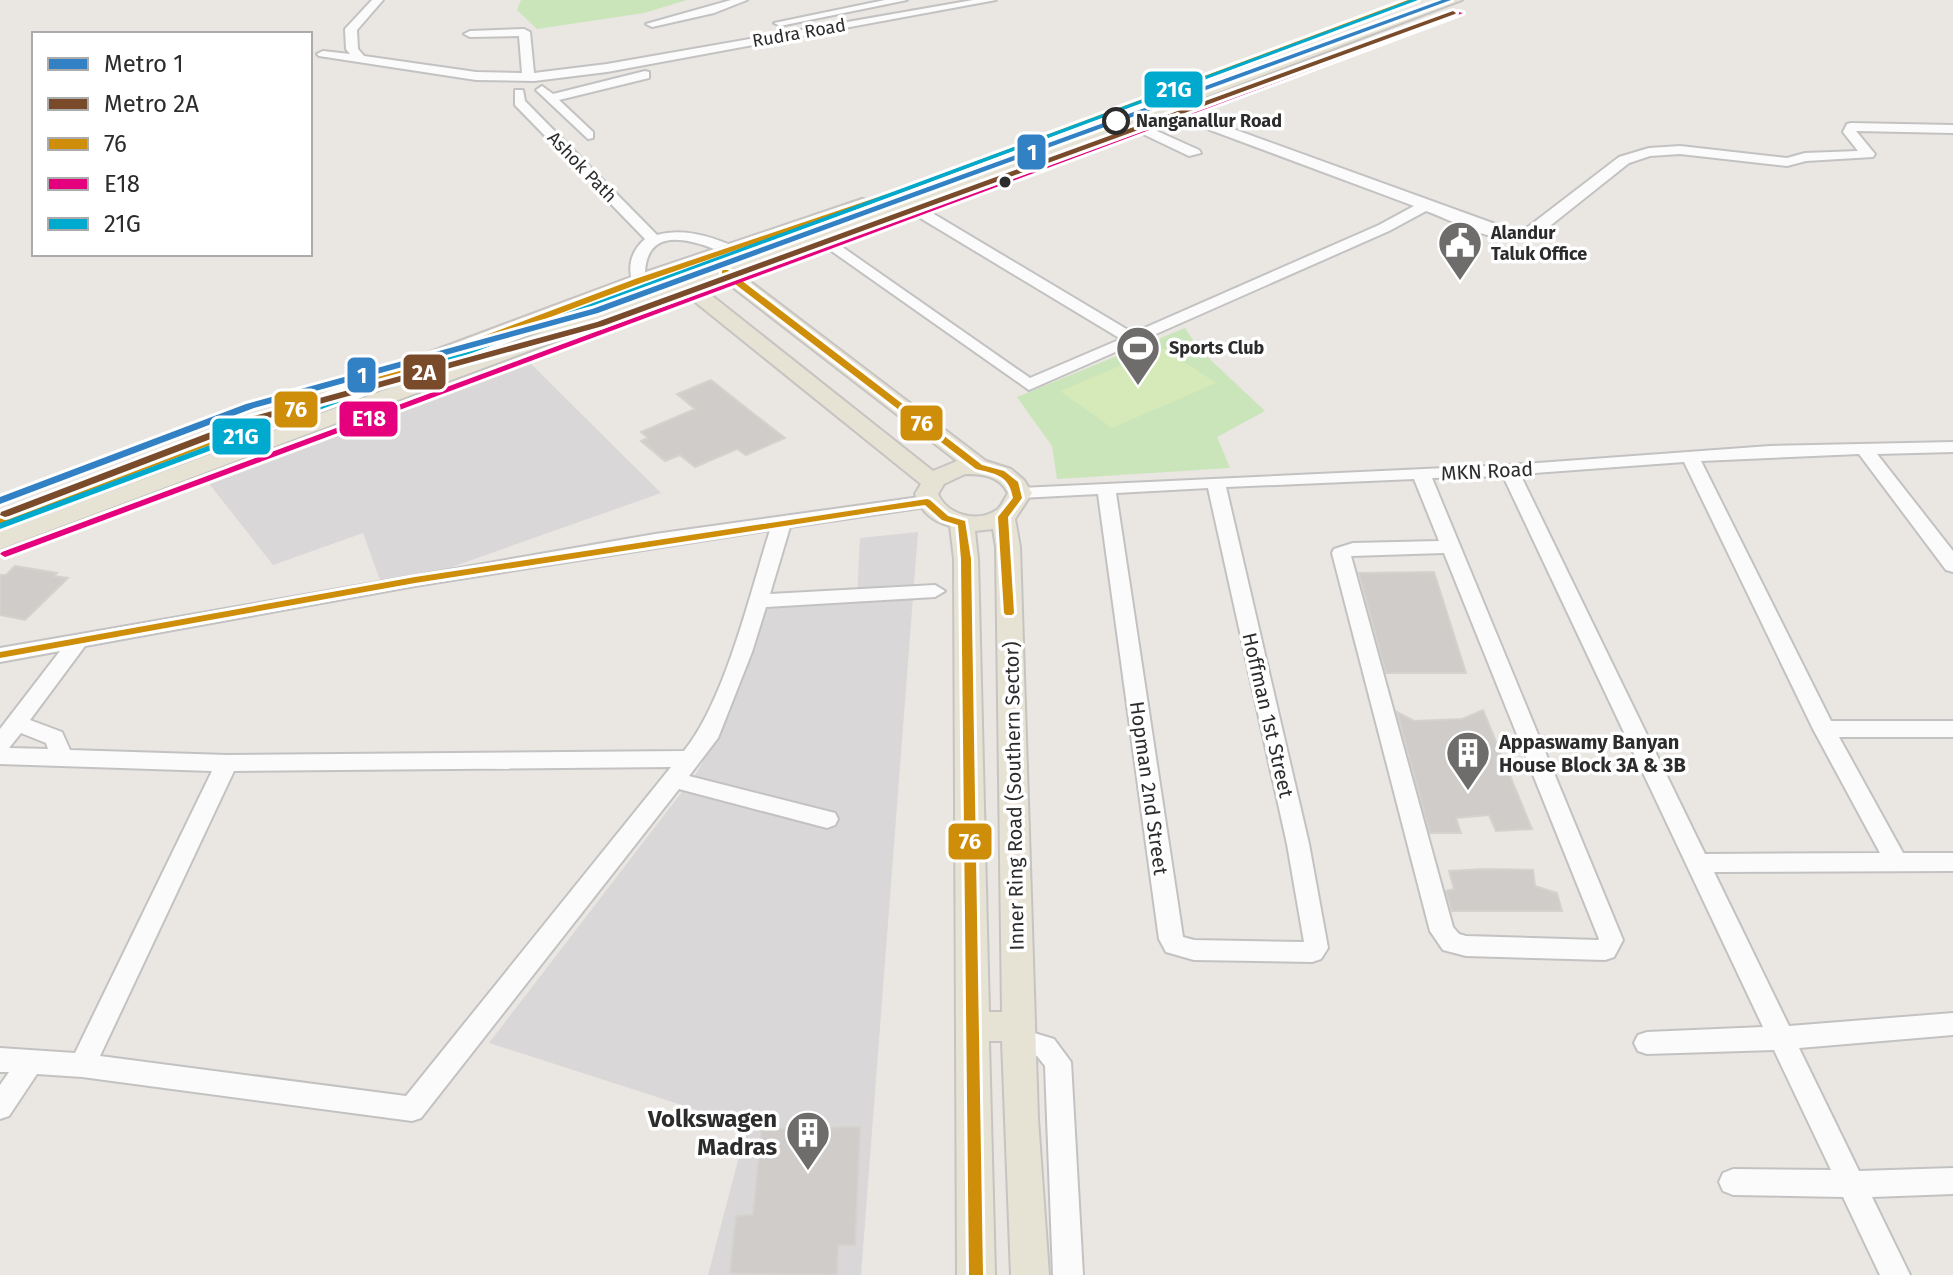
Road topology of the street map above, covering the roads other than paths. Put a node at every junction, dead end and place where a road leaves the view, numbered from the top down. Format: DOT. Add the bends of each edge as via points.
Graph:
graph roads {
  1 [pos="378,0"];
  2 [pos="742,0"];
  3 [pos="902,0"];
  4 [pos="923,0"];
  5 [pos="991,0"];
  6 [pos="1413,0"];
  7 [pos="1455,0"];
  8 [pos="936,9"];
  9 [pos="652,24"];
  10 [pos="761,26"];
  11 [pos="730,32"];
  12 [pos="470,34"];
  13 [pos="673,43"];
  14 [pos="740,44"];
  15 [pos="323,54"];
  16 [pos="360,59"];
  17 [pos="610,68"];
  18 [pos="645,75"];
  19 [pos="476,76"];
  20 [pos="533,81"];
  21 [pos="502,86"];
  22 [pos="519,93"];
  23 [pos="550,98"];
  24 [pos="1163,108"];
  25 [pos="1128,122"];
  26 [pos="1953,129"];
  27 [pos="588,135"];
  28 [pos="1194,153"];
  29 [pos="907,204"];
  30 [pos="1426,205"];
  31 [pos="820,238"];
  32 [pos="653,239"];
  33 [pos="728,249"];
  34 [pos="725,272"];
  35 [pos="638,281"];
  36 [pos="686,285"];
  37 [pos="1134,340"];
  38 [pos="1953,447"];
  39 [pos="1863,448"];
  40 [pos="1690,457"];
  41 [pos="979,467"];
  42 [pos="1509,470"];
  43 [pos="1421,474"];
  44 [pos="1216,482"];
  45 [pos="1106,488"];
  46 [pos="929,492"];
  47 [pos="1020,493"];
  48 [pos="1003,517"];
  49 [pos="0,521"];
  50 [pos="782,522"];
  51 [pos="962,523"];
  52 [pos="0,541"];
  53 [pos="1451,547"];
  54 [pos="1953,566"];
  55 [pos="935,591"];
  56 [pos="760,601"];
  57 [pos="78,642"];
  58 [pos="0,655"];
  59 [pos="16,723"];
  60 [pos="1824,729"];
  61 [pos="1953,729"];
  62 [pos="0,745"];
  63 [pos="0,756"];
  64 [pos="63,758"];
  65 [pos="227,763"];
  66 [pos="683,769"];
  67 [pos="827,819"];
  68 [pos="1896,862"];
  69 [pos="1953,862"];
  70 [pos="1698,863"];
  71 [pos="1316,948"];
  72 [pos="1953,1024"];
  73 [pos="972,1026"];
  74 [pos="1020,1033"];
  75 [pos="1780,1038"];
  76 [pos="1647,1043"];
  77 [pos="0,1060"];
  78 [pos="29,1064"];
  79 [pos="82,1065"];
  80 [pos="0,1107"];
  81 [pos="1953,1181"];
  82 [pos="1733,1182"];
  83 [pos="1851,1184"];
  84 [pos="976,1275"];
  85 [pos="1030,1275"];
  86 [pos="1068,1275"];
  87 [pos="1895,1275"];
  1 -- 16 [label="street" via="351,29 352,49"];
  2 -- 9 [label="street"];
  3 -- 10 [label="street"];
  4 -- 8 [label="street"];
  5 -- 8 [label="street, Rudra Road"];
  6 -- 33 [label="main road" via="901,191"];
  7 -- 24 [label="main road"];
  8 -- 14 [label="street, Rudra Road"];
  11 -- 14 [label="street"];
  12 -- 20 [label="street" via="524,32"];
  13 -- 17 [label="street" via="616,53 608,58"];
  14 -- 17 [label="street, Rudra Road"];
  15 -- 16 [label="street"];
  16 -- 19 [label="street"];
  17 -- 20 [label="street, Rudra Road"];
  18 -- 23 [label="street"];
  19 -- 20 [label="street"];
  19 -- 21 [label="street"];
  20 -- 21 [label="street" via="507,81"];
  20 -- 22 [label="street"];
  20 -- 23 [label="street"];
  21 -- 22 [label="street"];
  22 -- 32 [label="street, Ashok Path" via="519,102"];
  23 -- 27 [label="street"];
  24 -- 25 [label="main road"];
  24 -- 30 [label="street"];
  25 -- 28 [label="street"];
  25 -- 29 [label="main road"];
  26 -- 30 [label="street" via="1851,127 1849,132 1868,154 1859,157 1787,162 1680,150 1649,152 1624,160 1521,238"];
  29 -- 31 [label="main road"];
  29 -- 37 [label="street"];
  30 -- 37 [label="street"];
  31 -- 34 [label="main road"];
  31 -- 37 [label="street" via="1029,385"];
  32 -- 33 [label="street" via="686,237"];
  32 -- 35 [label="street" via="637,256"];
  33 -- 35 [label="main road"];
  34 -- 36 [label="main road"];
  34 -- 41 [label="main road"];
  35 -- 49 [label="main road"];
  36 -- 46 [label="main road"];
  36 -- 52 [label="main road"];
  38 -- 39 [label="street, MKN Road"];
  39 -- 40 [label="street, MKN Road"];
  39 -- 54 [label="street" via="1928,526"];
  40 -- 42 [label="street, MKN Road"];
  40 -- 60 [label="street"];
  41 -- 46 [label="main road" via="952,470"];
  41 -- 47 [label="main road" via="1010,477"];
  42 -- 43 [label="street, MKN Road"];
  42 -- 70 [label="street"];
  43 -- 44 [label="street, MKN Road"];
  43 -- 53 [label="street"];
  44 -- 45 [label="street, MKN Road"];
  44 -- 71 [label="street, Hoffman 1st Street" via="1298,844"];
  45 -- 47 [label="street, MKN Road"];
  45 -- 71 [label="street, Hopman 2nd Street" via="1171,939 1194,950"];
  46 -- 50 [label="street"];
  46 -- 51 [label="main road" via="945,518"];
  47 -- 48 [label="main road" via="1016,507"];
  48 -- 51 [label="main road"];
  48 -- 74 [label="main road, Inner Ring Road (Southern Sector)" via="1008,547"];
  50 -- 56 [label="street"];
  50 -- 57 [label="street" via="430,577"];
  51 -- 73 [label="main road"];
  53 -- 53 [label="street" via="1611,940 1605,950 1466,946 1452,943 1442,931 1341,553"];
  55 -- 56 [label="street"];
  56 -- 66 [label="street" via="717,717"];
  57 -- 58 [label="street"];
  57 -- 59 [label="street"];
  59 -- 62 [label="street"];
  59 -- 64 [label="street" via="54,738"];
  60 -- 61 [label="street"];
  60 -- 68 [label="street"];
  63 -- 64 [label="street"];
  64 -- 65 [label="street"];
  65 -- 66 [label="street"];
  65 -- 79 [label="street"];
  66 -- 67 [label="street"];
  66 -- 79 [label="street" via="412,1109"];
  68 -- 69 [label="street"];
  68 -- 70 [label="street"];
  70 -- 75 [label="street"];
  72 -- 75 [label="street"];
  73 -- 74 [label="main road"];
  73 -- 84 [label="main road"];
  74 -- 85 [label="main road, Inner Ring Road (Southern Sector)"];
  74 -- 86 [label="street" via="1045,1047 1058,1062"];
  75 -- 76 [label="street"];
  75 -- 83 [label="street"];
  77 -- 78 [label="street"];
  78 -- 79 [label="street"];
  78 -- 80 [label="street"];
  81 -- 83 [label="street"];
  82 -- 83 [label="street"];
  83 -- 87 [label="street"];
}
